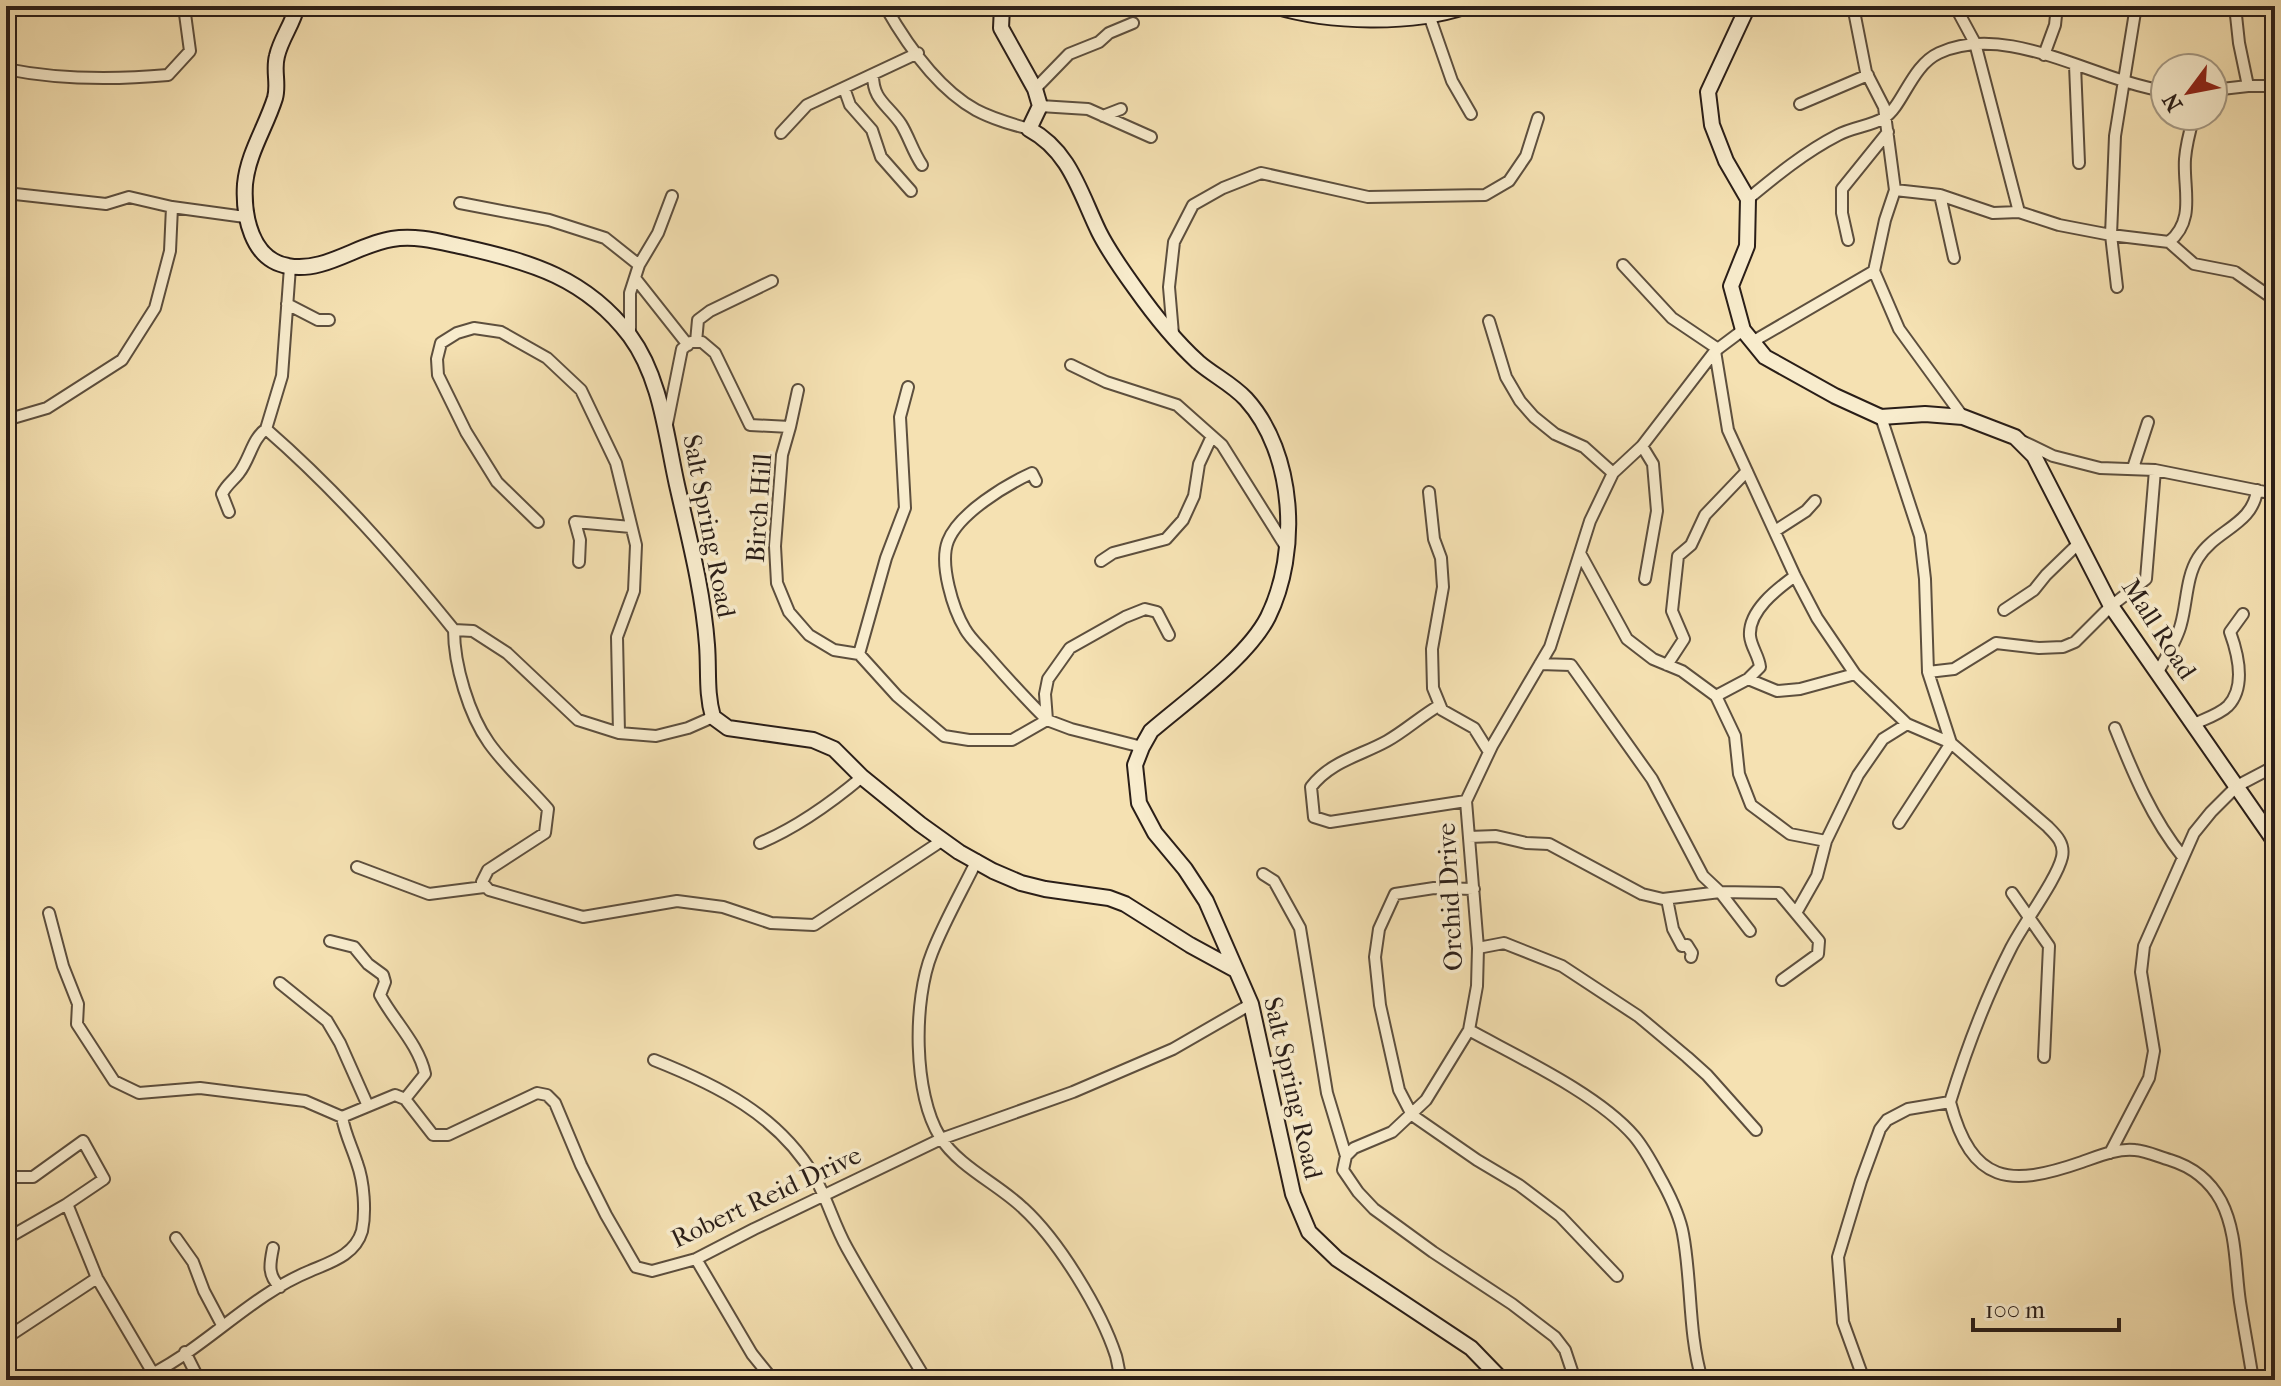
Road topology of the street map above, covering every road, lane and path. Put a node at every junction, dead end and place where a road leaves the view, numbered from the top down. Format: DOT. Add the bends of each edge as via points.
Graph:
graph roads {
  1 [pos="181,6"];
  2 [pos="297,6"];
  3 [pos="885,6"];
  4 [pos="1002,6"];
  5 [pos="1274,6"];
  6 [pos="1308,6"];
  7 [pos="1467,6"];
  8 [pos="1748,6"];
  9 [pos="1782,6"];
  10 [pos="1792,6"];
  11 [pos="1853,6"];
  12 [pos="1955,6"];
  13 [pos="2057,6"];
  14 [pos="2136,6"];
  15 [pos="2235,6"];
  16 [pos="1429,15"];
  17 [pos="1327,16"];
  18 [pos="1133,23"];
  19 [pos="1975,43"];
  20 [pos="918,53"];
  21 [pos="2044,55"];
  22 [pos="2075,65"];
  23 [pos="6,69"];
  24 [pos="873,75"];
  25 [pos="1868,75"];
  26 [pos="2123,81"];
  27 [pos="2248,86"];
  28 [pos="2149,87"];
  29 [pos="2275,87"];
  30 [pos="844,88"];
  31 [pos="2229,88"];
  32 [pos="1035,89"];
  33 [pos="1800,104"];
  34 [pos="1040,106"];
  35 [pos="1121,109"];
  36 [pos="1471,114"];
  37 [pos="1103,116"];
  38 [pos="1886,117"];
  39 [pos="1538,118"];
  40 [pos="1029,129"];
  41 [pos="1888,132"];
  42 [pos="2191,132"];
  43 [pos="781,133"];
  44 [pos="1151,137"];
  45 [pos="2079,163"];
  46 [pos="922,165"];
  47 [pos="1895,190"];
  48 [pos="911,191"];
  49 [pos="6,193"];
  50 [pos="1940,195"];
  51 [pos="672,196"];
  52 [pos="1748,199"];
  53 [pos="460,203"];
  54 [pos="172,207"];
  55 [pos="2019,212"];
  56 [pos="245,217"];
  57 [pos="2111,235"];
  58 [pos="1848,240"];
  59 [pos="2169,242"];
  60 [pos="1954,258"];
  61 [pos="639,265"];
  62 [pos="1623,265"];
  63 [pos="290,267"];
  64 [pos="1874,271"];
  65 [pos="635,278"];
  66 [pos="772,281"];
  67 [pos="2117,287"];
  68 [pos="2275,300"];
  69 [pos="287,304"];
  70 [pos="329,320"];
  71 [pos="1489,321"];
  72 [pos="1173,334"];
  73 [pos="630,336"];
  74 [pos="1748,336"];
  75 [pos="692,344"];
  76 [pos="1717,350"];
  77 [pos="1071,365"];
  78 [pos="908,387"];
  79 [pos="798,390"];
  80 [pos="1881,417"];
  81 [pos="1963,417"];
  82 [pos="6,420"];
  83 [pos="2148,422"];
  84 [pos="790,427"];
  85 [pos="266,429"];
  86 [pos="666,429"];
  87 [pos="1212,436"];
  88 [pos="2015,437"];
  89 [pos="1642,446"];
  90 [pos="2133,468"];
  91 [pos="2155,470"];
  92 [pos="1747,471"];
  93 [pos="1613,473"];
  94 [pos="1036,481"];
  95 [pos="2257,490"];
  96 [pos="1429,492"];
  97 [pos="2275,494"];
  98 [pos="1815,501"];
  99 [pos="229,512"];
  100 [pos="538,522"];
  101 [pos="631,527"];
  102 [pos="1775,531"];
  103 [pos="2079,543"];
  104 [pos="1286,547"];
  105 [pos="1581,555"];
  106 [pos="1101,561"];
  107 [pos="579,562"];
  108 [pos="1795,576"];
  109 [pos="1645,579"];
  110 [pos="2111,606"];
  111 [pos="2004,610"];
  112 [pos="2243,614"];
  113 [pos="454,630"];
  114 [pos="1169,635"];
  115 [pos="859,654"];
  116 [pos="1540,664"];
  117 [pos="1667,665"];
  118 [pos="1928,672"];
  119 [pos="1855,674"];
  120 [pos="2157,674"];
  121 [pos="1748,679"];
  122 [pos="1716,696"];
  123 [pos="1440,705"];
  124 [pos="713,717"];
  125 [pos="1047,720"];
  126 [pos="1907,724"];
  127 [pos="2194,724"];
  128 [pos="2115,728"];
  129 [pos="619,733"];
  130 [pos="1951,743"];
  131 [pos="1142,747"];
  132 [pos="1489,752"];
  133 [pos="2275,766"];
  134 [pos="862,777"];
  135 [pos="2237,786"];
  136 [pos="1466,801"];
  137 [pos="1899,823"];
  138 [pos="1469,837"];
  139 [pos="943,840"];
  140 [pos="1826,841"];
  141 [pos="2275,842"];
  142 [pos="760,843"];
  143 [pos="2183,857"];
  144 [pos="977,860"];
  145 [pos="357,867"];
  146 [pos="1263,874"];
  147 [pos="484,887"];
  148 [pos="1474,889"];
  149 [pos="1720,892"];
  150 [pos="2012,893"];
  151 [pos="1667,899"];
  152 [pos="49,913"];
  153 [pos="1796,913"];
  154 [pos="2028,916"];
  155 [pos="1750,931"];
  156 [pos="330,941"];
  157 [pos="1478,948"];
  158 [pos="1691,957"];
  159 [pos="1234,969"];
  160 [pos="1782,980"];
  161 [pos="280,983"];
  162 [pos="1251,1004"];
  163 [pos="1469,1030"];
  164 [pos="2044,1057"];
  165 [pos="654,1060"];
  166 [pos="405,1099"];
  167 [pos="1950,1102"];
  168 [pos="368,1106"];
  169 [pos="1412,1115"];
  170 [pos="342,1117"];
  171 [pos="1756,1130"];
  172 [pos="941,1139"];
  173 [pos="2110,1153"];
  174 [pos="1346,1156"];
  175 [pos="6,1177"];
  176 [pos="822,1196"];
  177 [pos="67,1204"];
  178 [pos="176,1238"];
  179 [pos="6,1239"];
  180 [pos="273,1248"];
  181 [pos="696,1259"];
  182 [pos="1617,1276"];
  183 [pos="97,1278"];
  184 [pos="280,1287"];
  185 [pos="222,1325"];
  186 [pos="6,1338"];
  187 [pos="185,1352"];
  188 [pos="155,1376"];
  189 [pos="139,1380"];
  190 [pos="199,1380"];
  191 [pos="773,1380"];
  192 [pos="926,1380"];
  193 [pos="1121,1380"];
  194 [pos="1502,1380"];
  195 [pos="1575,1380"];
  196 [pos="1702,1380"];
  197 [pos="1864,1380"];
  198 [pos="2253,1380"];
  1 -- 23 [label="street" via="190,51 168,75 101,79"];
  2 -- 56 [label="street" via="275,60 275,96 245,181"];
  3 -- 20 [label="street"];
  4 -- 32 [label="street" via="1001,28"];
  5 -- 17 [label="street"];
  6 -- 17 [label="street"];
  7 -- 16 [label="street"];
  8 -- 52 [label="street" via="1708,92 1712,125"];
  9 -- 10 [label="street"];
  11 -- 25 [label="street"];
  12 -- 19 [label="street"];
  13 -- 21 [label="street"];
  14 -- 26 [label="street"];
  15 -- 27 [label="street"];
  16 -- 17 [label="street"];
  16 -- 36 [label="street" via="1452,81"];
  18 -- 32 [label="street" via="1069,54"];
  19 -- 21 [label="street"];
  19 -- 38 [label="street" via="1938,53 1918,70"];
  19 -- 55 [label="street"];
  20 -- 24 [label="street"];
  20 -- 40 [label="street" via="958,99 991,118"];
  21 -- 22 [label="street"];
  22 -- 26 [label="street"];
  22 -- 45 [label="street"];
  24 -- 30 [label="street"];
  24 -- 46 [label="street" via="873,91 902,126"];
  25 -- 33 [label="street"];
  25 -- 38 [label="street"];
  26 -- 28 [label="street"];
  26 -- 57 [label="street"];
  27 -- 29 [label="street"];
  27 -- 31 [label="street"];
  30 -- 43 [label="street" via="807,105"];
  30 -- 48 [label="street" via="850,105 872,130 881,157"];
  32 -- 34 [label="street"];
  34 -- 37 [label="street" via="1088,109"];
  34 -- 40 [label="street"];
  35 -- 37 [label="street"];
  37 -- 44 [label="street"];
  38 -- 41 [label="street"];
  38 -- 52 [label="street" via="1816,147"];
  39 -- 72 [label="street" via="1526,156 1509,181 1485,195 1368,197 1261,173 1193,205 1174,242 1169,287"];
  40 -- 72 [label="street" via="1045,137 1065,160 1116,261"];
  41 -- 47 [label="street"];
  41 -- 58 [label="street" via="1842,189"];
  42 -- 59 [label="street" via="2185,160 2188,205 2179,234"];
  47 -- 50 [label="street"];
  47 -- 64 [label="street"];
  49 -- 54 [label="street" via="106,204 129,197"];
  50 -- 55 [label="street" via="1993,213"];
  50 -- 60 [label="street"];
  51 -- 61 [label="street"];
  52 -- 74 [label="street" via="1747,246 1731,286"];
  53 -- 61 [label="street" via="549,220 605,238"];
  54 -- 56 [label="street"];
  54 -- 82 [label="street" via="170,251 155,308 122,360 47,408"];
  55 -- 57 [label="street"];
  56 -- 63 [label="street" via="260,247 274,262"];
  57 -- 59 [label="street"];
  57 -- 67 [label="street"];
  59 -- 68 [label="street" via="2194,264 2235,272"];
  61 -- 65 [label="street"];
  62 -- 76 [label="street" via="1672,318"];
  63 -- 69 [label="street"];
  63 -- 73 [label="street, Salt Spring Road" via="307,267 389,239 443,242 541,267 601,305"];
  64 -- 74 [label="street, Orchid Drive"];
  64 -- 81 [label="street" via="1899,329"];
  65 -- 73 [label="street"];
  65 -- 75 [label="street"];
  66 -- 75 [label="street" via="698,320"];
  69 -- 70 [label="street"];
  69 -- 85 [label="street" via="282,376"];
  71 -- 93 [label="street" via="1506,377 1520,401 1555,434 1584,447"];
  72 -- 104 [label="street" via="1198,362 1244,397 1273,440 1287,501"];
  73 -- 86 [label="street, Salt Spring Road" via="647,364"];
  74 -- 76 [label="street, Orchid Drive"];
  74 -- 80 [label="street" via="1765,357"];
  75 -- 84 [label="street, Birch Hill" via="702,342 715,353 750,425"];
  75 -- 86 [label="street" via="682,349"];
  76 -- 89 [label="street, Orchid Drive"];
  76 -- 92 [label="street" via="1728,430"];
  77 -- 87 [label="street" via="1177,405"];
  78 -- 115 [label="street" via="900,417 905,508"];
  79 -- 84 [label="street"];
  80 -- 81 [label="street"];
  80 -- 118 [label="street" via="1920,536"];
  81 -- 88 [label="street"];
  83 -- 90 [label="street"];
  84 -- 115 [label="street, Birch Hill" via="778,486 777,583 789,612 809,635 834,650"];
  85 -- 99 [label="street" via="222,494"];
  85 -- 113 [label="street" via="361,520"];
  86 -- 124 [label="street, Salt Spring Road" via="698,571"];
  87 -- 104 [label="street"];
  87 -- 106 [label="street" via="1183,520 1166,539"];
  88 -- 90 [label="street" via="2065,460"];
  88 -- 103 [label="street, Mall Road" via="2034,456"];
  89 -- 93 [label="street, Orchid Drive"];
  89 -- 109 [label="street" via="1653,464 1657,511"];
  90 -- 91 [label="street"];
  91 -- 95 [label="street"];
  91 -- 110 [label="street" via="2146,579"];
  92 -- 102 [label="street"];
  92 -- 117 [label="street" via="1705,515 1691,545 1678,556 1672,611 1684,639"];
  93 -- 105 [label="street, Orchid Drive"];
  94 -- 125 [label="street" via="1032,473 1002,487 969,513 948,540 945,565 965,630"];
  95 -- 97 [label="street"];
  95 -- 120 [label="street" via="2255,505 2245,518 2198,557 2181,627"];
  96 -- 123 [label="street" via="1443,587 1432,649 1433,688"];
  98 -- 102 [label="street"];
  100 -- 101 [label="street" via="497,482 438,375 441,343 457,333 474,328 501,332 547,358 581,390 616,463"];
  101 -- 107 [label="street" via="575,522"];
  101 -- 129 [label="street" via="636,545 634,591 617,637"];
  102 -- 108 [label="street"];
  103 -- 110 [label="street, Mall Road"];
  103 -- 111 [label="street" via="2034,590"];
  104 -- 131 [label="street" via="1267,618 1239,655 1151,731"];
  105 -- 116 [label="street, Orchid Drive"];
  105 -- 117 [label="street" via="1627,639"];
  108 -- 119 [label="street"];
  108 -- 121 [label="street" via="1753,619 1749,634 1760,667"];
  110 -- 118 [label="street" via="2085,634 2063,647 1996,643 1954,669"];
  110 -- 120 [label="street, Mall Road"];
  112 -- 127 [label="street" via="2230,632 2237,652 2237,690 2228,706"];
  113 -- 129 [label="street" via="473,631 507,653 578,720"];
  113 -- 147 [label="street" via="457,661 478,725 548,809 545,833 488,870"];
  114 -- 125 [label="street" via="1157,612 1145,609 1070,648 1048,679"];
  115 -- 125 [label="street" via="944,736 1012,740"];
  116 -- 132 [label="street, Orchid Drive"];
  116 -- 149 [label="street" via="1571,665 1652,779 1703,876"];
  117 -- 122 [label="street"];
  118 -- 130 [label="street"];
  119 -- 121 [label="street" via="1777,691"];
  119 -- 126 [label="street"];
  120 -- 127 [label="street, Mall Road"];
  121 -- 122 [label="street"];
  122 -- 140 [label="street" via="1735,736 1739,774 1751,805 1790,834"];
  123 -- 132 [label="street" via="1474,728"];
  123 -- 136 [label="street" via="1387,741 1319,776 1311,787 1314,817 1330,822"];
  124 -- 129 [label="street" via="656,736"];
  124 -- 134 [label="street" via="728,728 813,740 834,749"];
  125 -- 131 [label="street"];
  126 -- 130 [label="street"];
  126 -- 140 [label="street" via="1883,739 1858,775"];
  127 -- 135 [label="street, Mall Road"];
  128 -- 143 [label="street" via="2135,776"];
  130 -- 137 [label="street"];
  130 -- 154 [label="street" via="2059,839 2059,867"];
  131 -- 159 [label="street, Salt Spring Road" via="1135,765 1139,803 1206,901"];
  132 -- 136 [label="street, Orchid Drive"];
  133 -- 135 [label="street"];
  134 -- 139 [label="street"];
  134 -- 142 [label="street" via="832,802"];
  135 -- 141 [label="street, Mall Road"];
  135 -- 143 [label="street" via="2194,833"];
  136 -- 138 [label="street, Orchid Drive"];
  138 -- 148 [label="street, Orchid Drive"];
  138 -- 151 [label="street" via="1549,844 1642,894"];
  139 -- 144 [label="street"];
  139 -- 147 [label="street" via="814,925 771,923 723,907 677,901 583,917"];
  140 -- 153 [label="street" via="1817,876"];
  143 -- 173 [label="street" via="2144,946 2141,972 2154,1051 2149,1078"];
  144 -- 159 [label="street" via="1021,883 1125,904"];
  144 -- 172 [label="street" via="932,953 922,987 920,1069 929,1113"];
  145 -- 147 [label="street" via="429,894"];
  146 -- 174 [label="street" via="1274,881 1300,928 1327,1093"];
  148 -- 157 [label="street, Orchid Drive"];
  148 -- 169 [label="street" via="1395,894 1379,929 1375,957 1380,1005 1399,1090"];
  149 -- 151 [label="street"];
  149 -- 153 [label="street" via="1779,893"];
  149 -- 155 [label="street"];
  150 -- 154 [label="street"];
  151 -- 158 [label="street" via="1673,929"];
  152 -- 170 [label="street" via="78,1004 77,1024 114,1081 139,1093 200,1088 305,1101"];
  153 -- 160 [label="street" via="1819,941 1818,954"];
  154 -- 164 [label="street" via="2049,946"];
  154 -- 167 [label="street" via="1988,996"];
  156 -- 166 [label="street" via="354,947 383,975 380,995 425,1074"];
  157 -- 163 [label="street, Orchid Drive"];
  157 -- 171 [label="street" via="1504,943 1531,953 1613,999 1707,1075"];
  159 -- 162 [label="street, Salt Spring Road"];
  161 -- 168 [label="street" via="327,1021"];
  162 -- 172 [label="street, Robert Reid Drive" via="1173,1049"];
  162 -- 194 [label="street, Salt Spring Road" via="1293,1194 1309,1232 1337,1259 1471,1348"];
  163 -- 169 [label="street, Orchid Drive"];
  163 -- 196 [label="street" via="1615,1117 1652,1162 1682,1229 1693,1343"];
  165 -- 176 [label="street" via="706,1080 754,1111 790,1142"];
  166 -- 168 [label="street" via="395,1095"];
  166 -- 181 [label="street, Robert Reid Drive" via="433,1135 448,1135 537,1093 547,1095 636,1267 652,1271"];
  167 -- 173 [label="street" via="1966,1147 1999,1173 2020,1178 2045,1175"];
  167 -- 197 [label="street" via="1908,1109 1887,1120 1861,1181 1838,1257 1843,1322"];
  168 -- 170 [label="street"];
  169 -- 174 [label="street, Orchid Drive"];
  169 -- 182 [label="street" via="1560,1216"];
  170 -- 184 [label="street" via="359,1167 362,1231 342,1258"];
  172 -- 176 [label="street, Robert Reid Drive"];
  172 -- 193 [label="street" via="1047,1233 1097,1316"];
  173 -- 198 [label="street" via="2135,1150 2178,1162 2212,1186 2233,1236"];
  174 -- 195 [label="street" via="1343,1170 1374,1209 1555,1337"];
  175 -- 177 [label="street" via="33,1177 83,1141 104,1179"];
  176 -- 181 [label="street, Robert Reid Drive"];
  176 -- 192 [label="street" via="857,1267"];
  177 -- 179 [label="street"];
  177 -- 183 [label="street"];
  178 -- 185 [label="street"];
  180 -- 184 [label="street" via="270,1266"];
  181 -- 191 [label="street"];
  183 -- 186 [label="street"];
  183 -- 188 [label="street"];
  184 -- 185 [label="street"];
  185 -- 187 [label="street"];
  187 -- 188 [label="street"];
  187 -- 190 [label="street"];
  188 -- 189 [label="street"];
}
